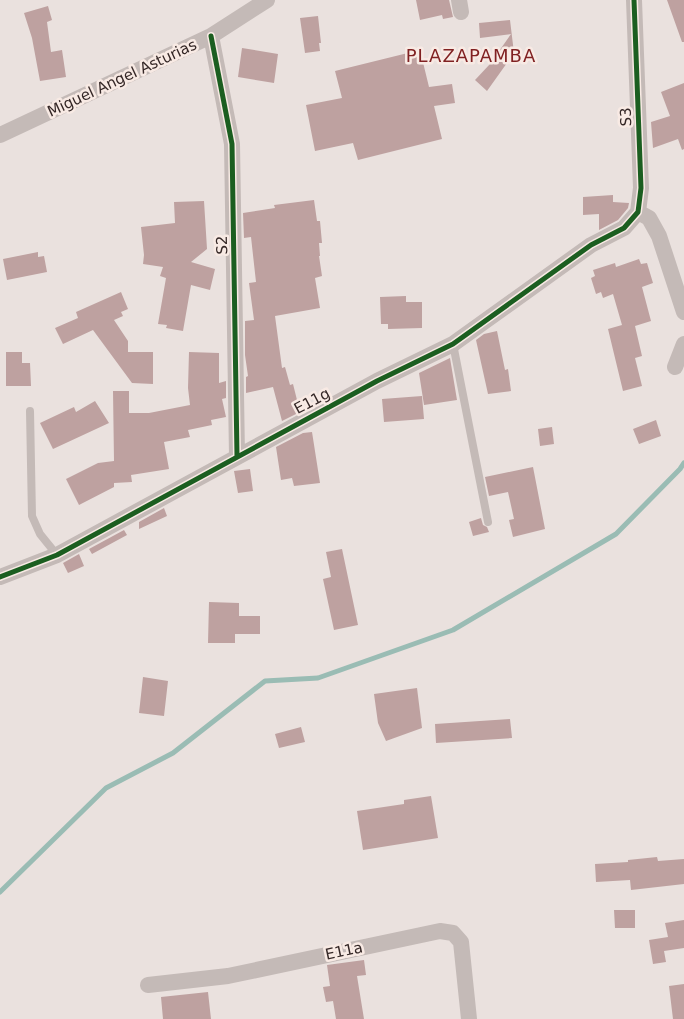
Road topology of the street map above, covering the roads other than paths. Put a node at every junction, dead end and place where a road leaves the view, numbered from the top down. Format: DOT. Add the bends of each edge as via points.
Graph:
graph roads {
  1 [pos="267,0"];
  2 [pos="634,0"];
  3 [pos="211,36"];
  4 [pos="0,135"];
  5 [pos="638,212"];
  6 [pos="684,312"];
  7 [pos="453,344"];
  8 [pos="684,344"];
  9 [pos="674,368"];
  10 [pos="30,411"];
  11 [pos="237,456"];
  12 [pos="488,522"];
  13 [pos="57,555"];
  14 [pos="0,577"];
  15 [pos="148,985"];
  16 [pos="469,1019"];
  1 -- 3 [label="street, Miguel Angel Asturias"];
  2 -- 5 [label="street, S3" via="642,188"];
  3 -- 4 [label="street, Miguel Angel Asturias"];
  3 -- 11 [label="street, S2" via="232,144 234,176"];
  5 -- 6 [label="street" via="649,218 659,236"];
  5 -- 7 [label="street, E11g" via="624,228 591,244"];
  7 -- 11 [label="street, E11g"];
  7 -- 12 [label="lane"];
  8 -- 9 [label="street"];
  10 -- 13 [label="lane" via="32,516 40,534"];
  11 -- 13 [label="street, E11g"];
  13 -- 14 [label="street, E11g"];
  15 -- 16 [label="street, E11a" via="228,976 440,931 453,933 461,942"];
}
